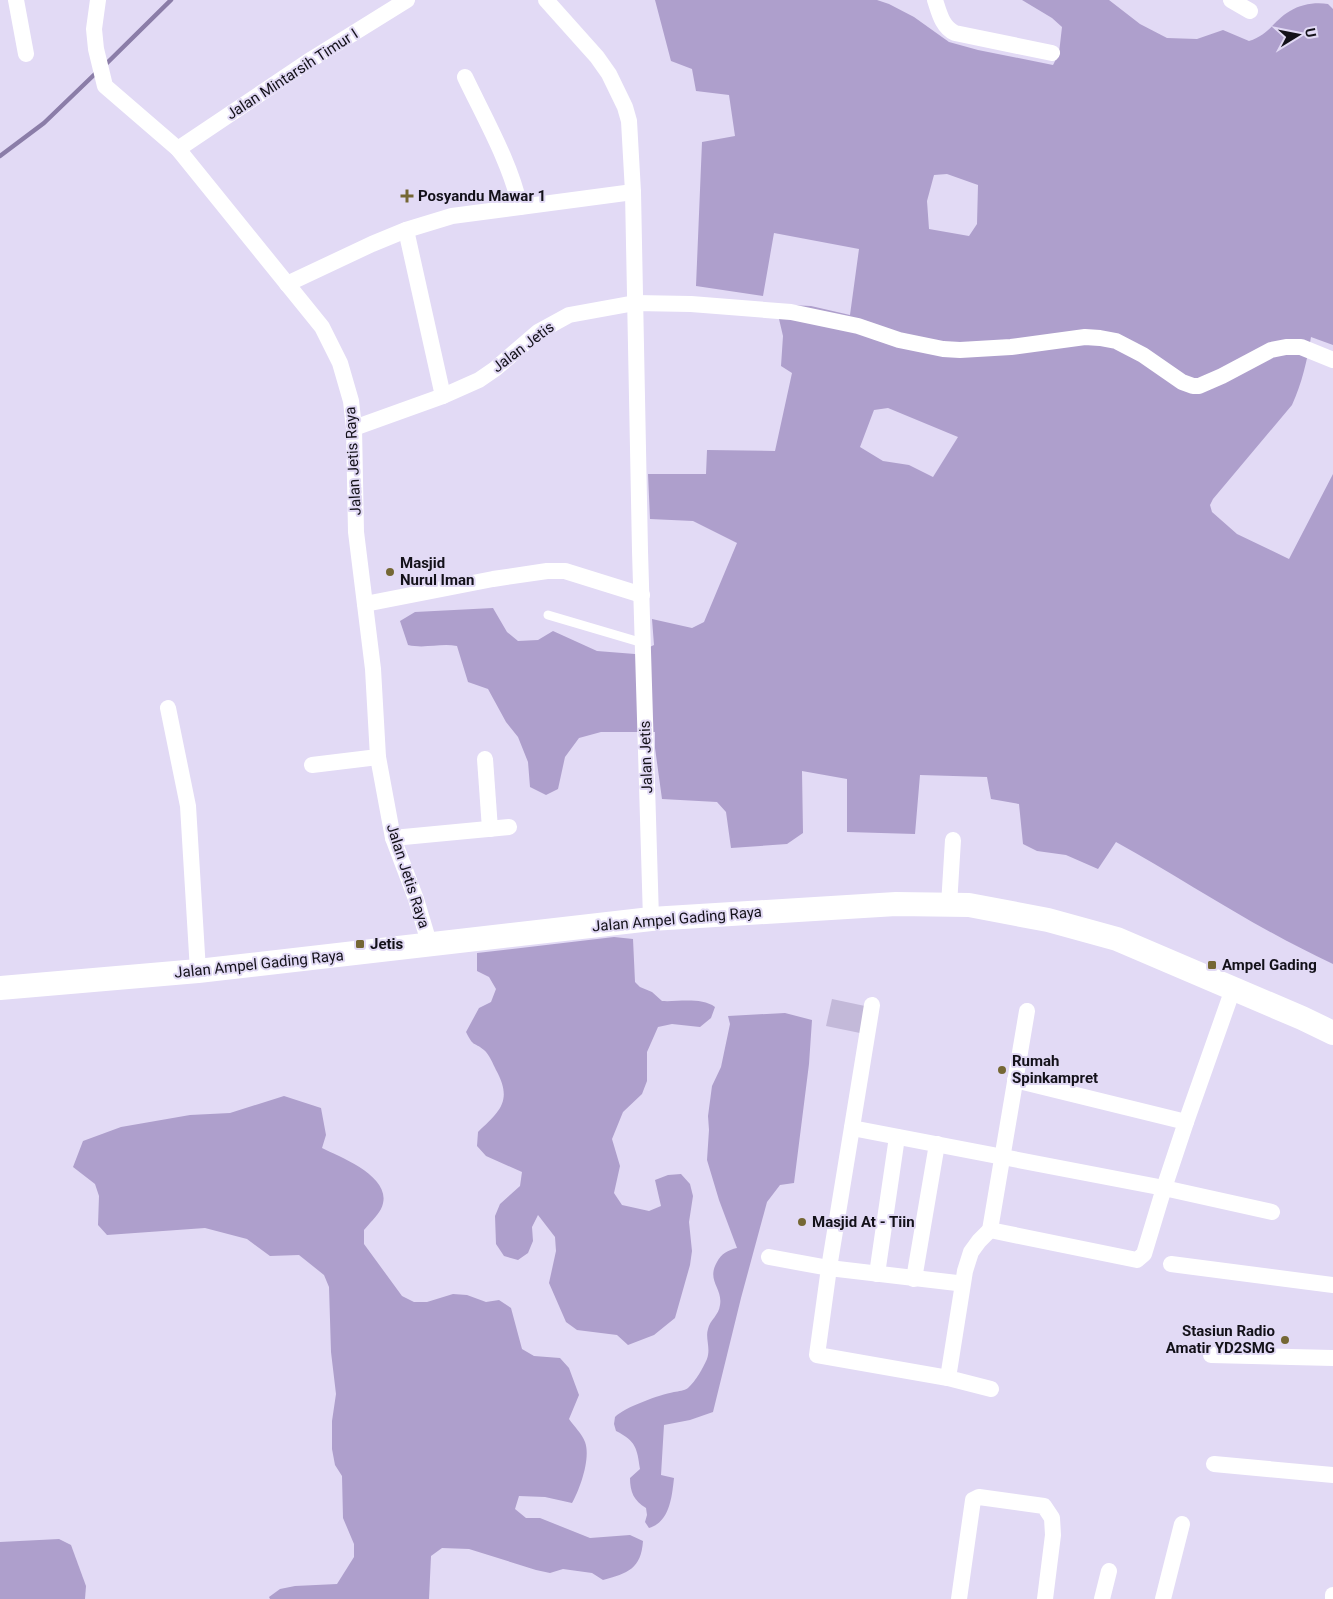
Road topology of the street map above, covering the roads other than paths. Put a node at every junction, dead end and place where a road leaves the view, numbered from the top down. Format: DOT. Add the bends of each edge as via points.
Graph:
graph roads {
  1 [pos="16,0"];
  2 [pos="98,0"];
  3 [pos="407,0"];
  4 [pos="546,0"];
  5 [pos="935,0"];
  6 [pos="1231,0"];
  7 [pos="1250,11"];
  8 [pos="1052,53"];
  9 [pos="26,54"];
  10 [pos="465,77"];
  11 [pos="178,149"];
  12 [pos="633,192"];
  13 [pos="520,207"];
  14 [pos="406,230"];
  15 [pos="286,284"];
  16 [pos="635,303"];
  17 [pos="1333,359"];
  18 [pos="443,396"];
  19 [pos="354,428"];
  20 [pos="642,595"];
  21 [pos="365,604"];
  22 [pos="548,615"];
  23 [pos="643,643"];
  24 [pos="168,708"];
  25 [pos="378,757"];
  26 [pos="485,759"];
  27 [pos="312,765"];
  28 [pos="509,827"];
  29 [pos="490,829"];
  30 [pos="393,838"];
  31 [pos="954,840"];
  32 [pos="949,905"];
  33 [pos="651,919"];
  34 [pos="430,946"];
  35 [pos="198,971"];
  36 [pos="0,988"];
  37 [pos="1233,990"];
  38 [pos="872,1005"];
  39 [pos="1027,1011"];
  40 [pos="1333,1033"];
  41 [pos="1015,1080"];
  42 [pos="1186,1122"];
  43 [pos="852,1128"];
  44 [pos="897,1137"];
  45 [pos="937,1144"];
  46 [pos="1002,1158"];
  47 [pos="1164,1188"];
  48 [pos="1272,1212"];
  49 [pos="990,1230"];
  50 [pos="769,1257"];
  51 [pos="1171,1264"];
  52 [pos="829,1268"];
  53 [pos="877,1274"];
  54 [pos="914,1279"];
  55 [pos="957,1283"];
  56 [pos="1333,1286"];
  57 [pos="1211,1355"];
  58 [pos="1333,1358"];
  59 [pos="948,1378"];
  60 [pos="991,1389"];
  61 [pos="1214,1464"];
  62 [pos="1333,1475"];
  63 [pos="1182,1524"];
  64 [pos="1109,1571"];
  65 [pos="959,1599"];
  66 [pos="1045,1599"];
  67 [pos="1102,1599"];
  68 [pos="1163,1599"];
  1 -- 9 [label="street"];
  2 -- 11 [label="street, Jalan Jetis Raya" via="94,29 105,86"];
  3 -- 11 [label="street, Jalan Mintarsih Timur I"];
  4 -- 12 [label="street, Jalan Jetis" via="597,57 625,107 629,121"];
  5 -- 8 [label="street" via="947,28 955,33"];
  6 -- 7 [label="street"];
  10 -- 13 [label="street" via="509,171"];
  11 -- 15 [label="street, Jalan Jetis Raya"];
  12 -- 13 [label="street"];
  12 -- 16 [label="street, Jalan Jetis"];
  13 -- 14 [label="street" via="452,216"];
  14 -- 15 [label="street"];
  14 -- 18 [label="street"];
  15 -- 19 [label="street, Jalan Jetis Raya" via="322,327 340,363 351,401"];
  16 -- 17 [label="street" via="792,312 943,349 1100,338 1143,355 1193,386 1222,376 1271,350 1286,347 1301,347"];
  16 -- 18 [label="street, Jalan Jetis" via="569,315 538,332 479,380"];
  16 -- 20 [label="street, Jalan Jetis"];
  18 -- 19 [label="street, Jalan Jetis"];
  19 -- 21 [label="street, Jalan Jetis Raya" via="356,532"];
  20 -- 21 [label="street" via="565,571 547,571 493,578"];
  20 -- 23 [label="street, Jalan Jetis"];
  21 -- 25 [label="street, Jalan Jetis Raya"];
  22 -- 23 [label="lane"];
  23 -- 33 [label="street, Jalan Jetis"];
  24 -- 35 [label="street" via="188,806"];
  25 -- 27 [label="street"];
  25 -- 30 [label="street, Jalan Jetis Raya"];
  26 -- 29 [label="street"];
  28 -- 29 [label="street"];
  29 -- 30 [label="street"];
  30 -- 34 [label="street, Jalan Jetis Raya"];
  31 -- 32 [label="street"];
  32 -- 33 [label="main road, Jalan Ampel Gading Raya" via="896,904"];
  32 -- 37 [label="main road, Jalan Ampel Gading Raya" via="969,905 1048,920 1117,939"];
  33 -- 34 [label="main road, Jalan Ampel Gading Raya"];
  34 -- 35 [label="main road, Jalan Ampel Gading Raya"];
  35 -- 36 [label="main road, Jalan Ampel Gading Raya"];
  37 -- 40 [label="main road, Jalan Ampel Gading Raya"];
  37 -- 42 [label="street"];
  38 -- 43 [label="street"];
  39 -- 41 [label="street"];
  41 -- 42 [label="street"];
  41 -- 46 [label="street"];
  42 -- 47 [label="street"];
  43 -- 44 [label="street"];
  43 -- 52 [label="street"];
  44 -- 45 [label="street"];
  44 -- 53 [label="street"];
  45 -- 46 [label="street"];
  45 -- 54 [label="street"];
  46 -- 47 [label="street"];
  46 -- 49 [label="street"];
  47 -- 48 [label="street"];
  47 -- 49 [label="street" via="1144,1254 1137,1260"];
  49 -- 59 [label="street" via="971,1252 965,1271"];
  50 -- 52 [label="street"];
  51 -- 56 [label="street"];
  52 -- 53 [label="street"];
  52 -- 59 [label="street" via="817,1355"];
  53 -- 54 [label="street"];
  54 -- 55 [label="street"];
  57 -- 58 [label="street"];
  59 -- 60 [label="street"];
  61 -- 62 [label="street"];
  63 -- 68 [label="street"];
  64 -- 67 [label="street"];
  65 -- 66 [label="street" via="973,1500 978,1497 1044,1506 1052,1518"];
}
